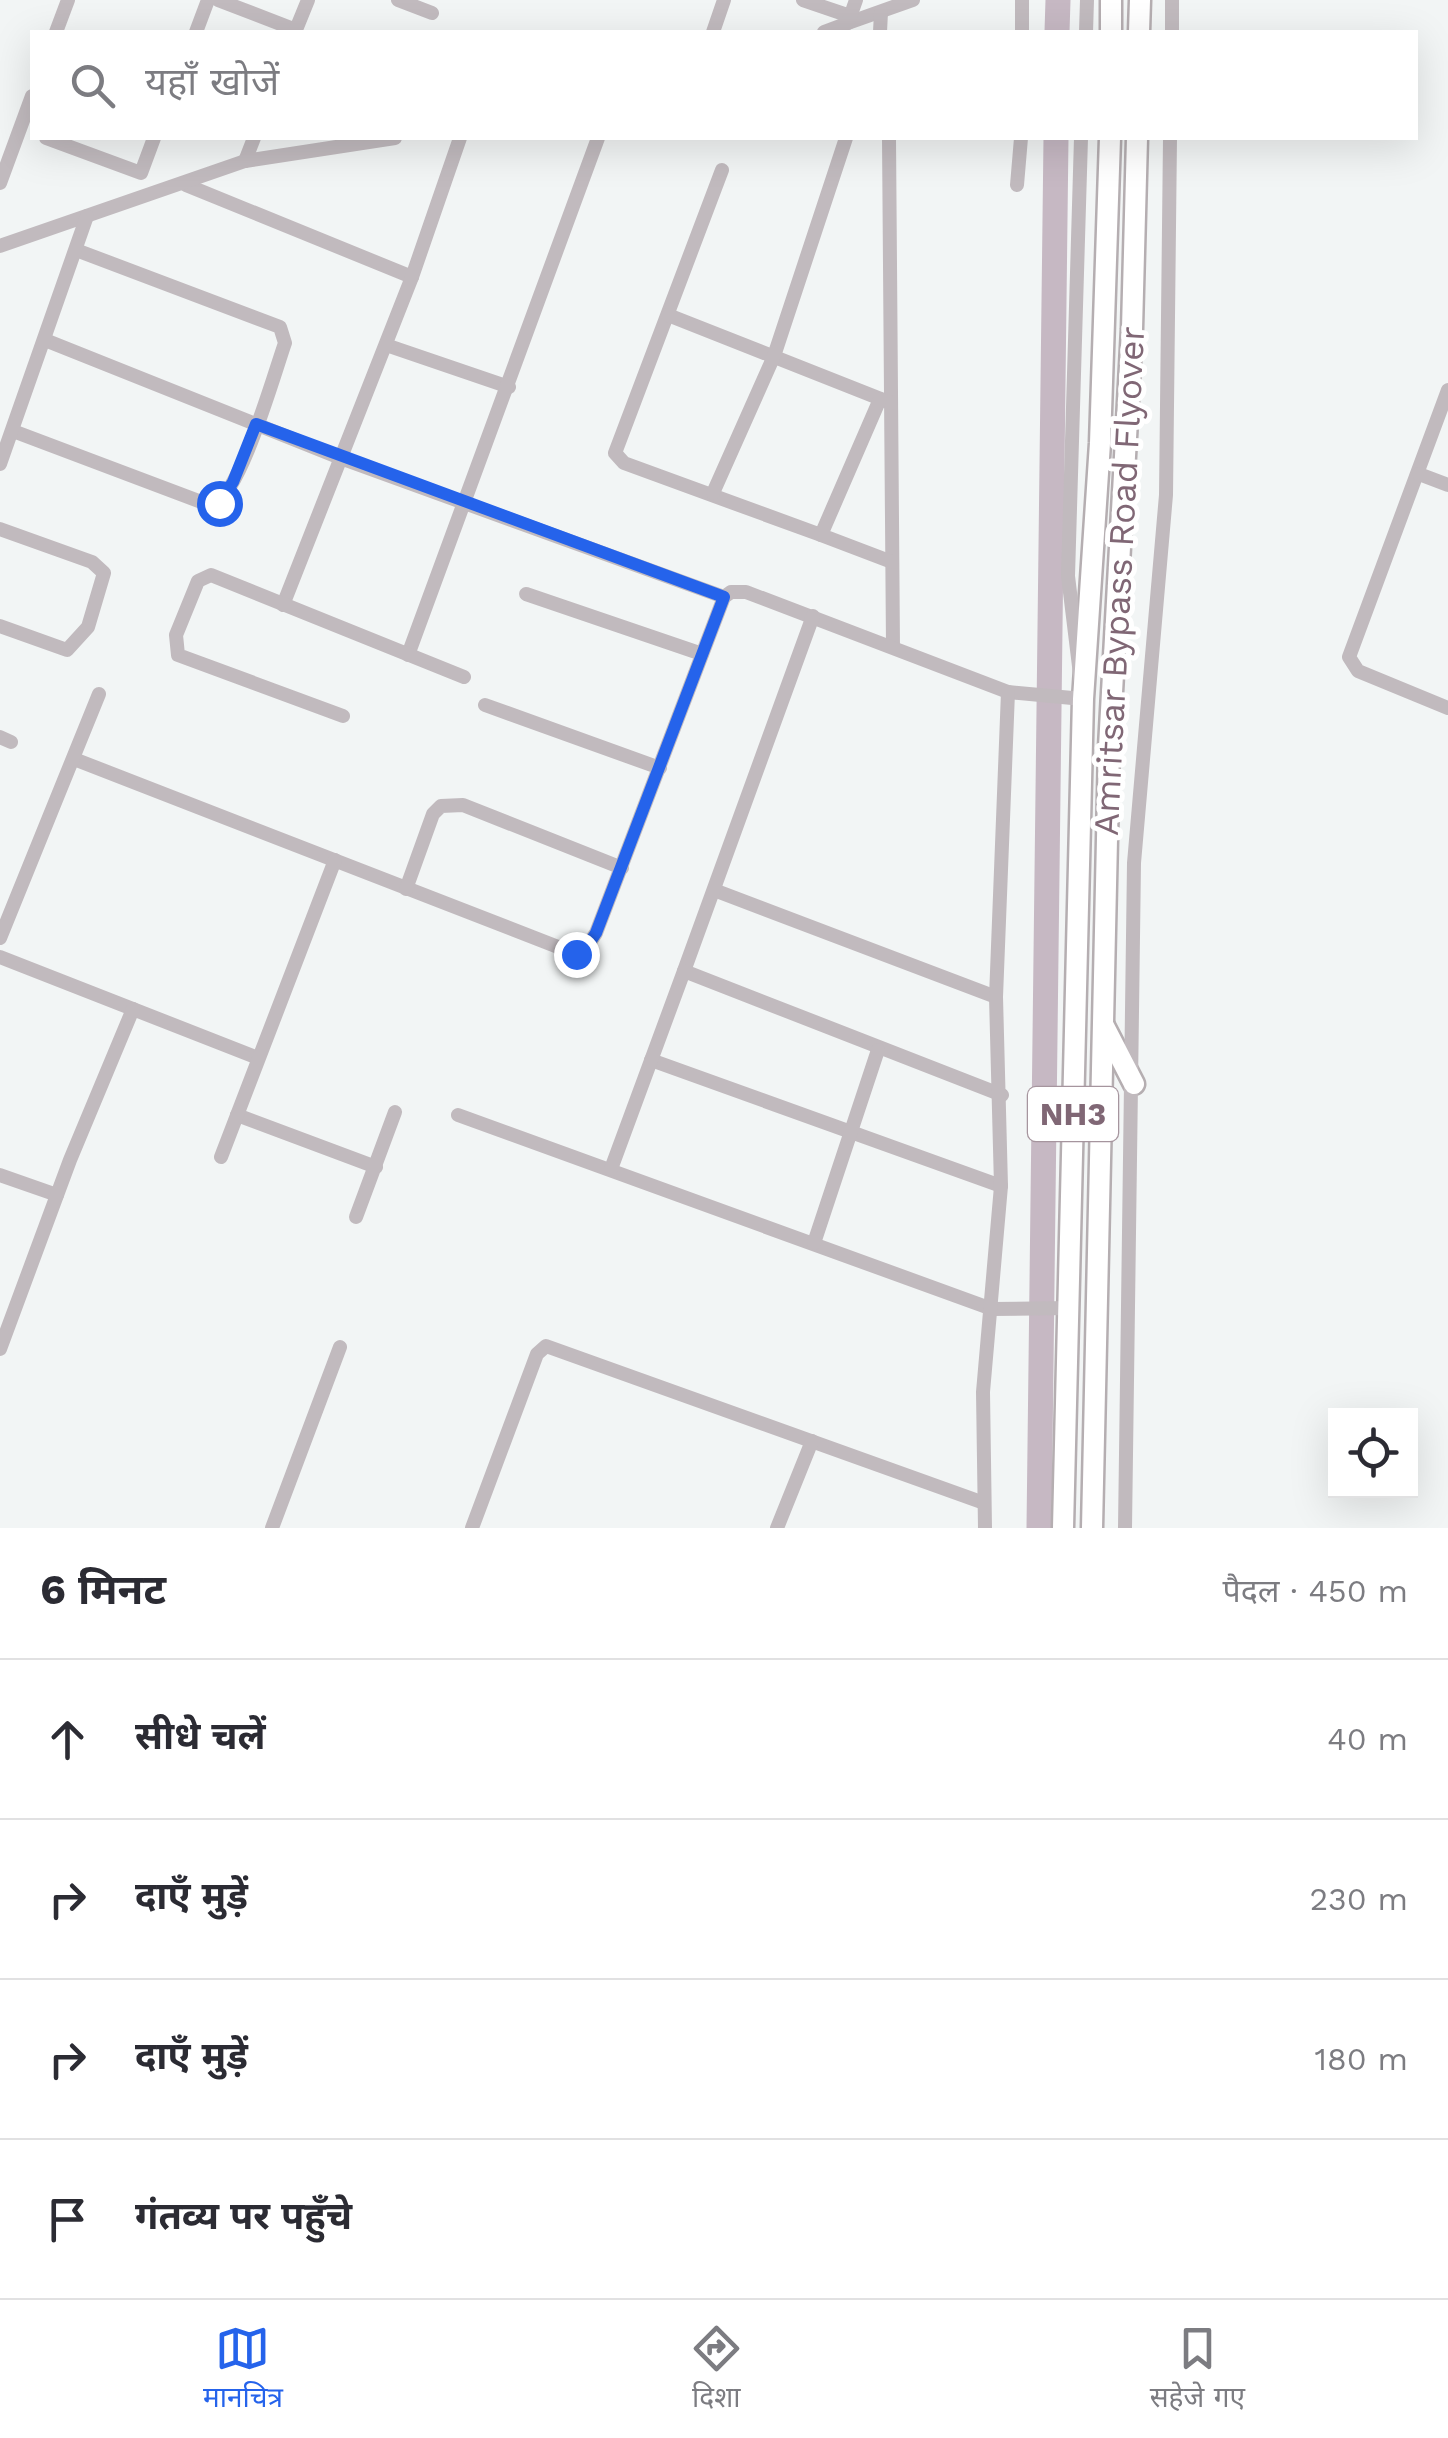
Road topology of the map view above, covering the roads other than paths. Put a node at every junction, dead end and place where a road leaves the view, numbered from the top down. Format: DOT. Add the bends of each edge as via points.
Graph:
graph roads {
  1 [pos="68,0"];
  2 [pos="208,0"];
  3 [pos="218,0"];
  4 [pos="308,0"];
  5 [pos="398,0"];
  6 [pos="724,0"];
  7 [pos="803,0"];
  8 [pos="856,0"];
  9 [pos="913,0"];
  10 [pos="1022,0"];
  11 [pos="1087,0"];
  12 [pos="1111,0"];
  13 [pos="1140,0"];
  14 [pos="1172,0"];
  15 [pos="881,12"];
  16 [pos="432,13"];
  17 [pos="849,20"];
  18 [pos="57,30"];
  19 [pos="197,30"];
  20 [pos="291,30"];
  21 [pos="297,30"];
  22 [pos="713,30"];
  23 [pos="828,30"];
  24 [pos="880,30"];
  25 [pos="1022,30"];
  26 [pos="1086,30"];
  27 [pos="1111,30"];
  28 [pos="1139,30"];
  29 [pos="1172,30"];
  30 [pos="26,130"];
  31 [pos="52,140"];
  32 [pos="153,140"];
  33 [pos="253,140"];
  34 [pos="382,140"];
  35 [pos="459,140"];
  36 [pos="597,140"];
  37 [pos="845,140"];
  38 [pos="889,140"];
  39 [pos="1021,140"];
  40 [pos="1081,140"];
  41 [pos="1110,140"];
  42 [pos="1137,140"];
  43 [pos="1170,140"];
  44 [pos="244,161"];
  45 [pos="722,170"];
  46 [pos="141,172"];
  47 [pos="0,183"];
  48 [pos="186,185"];
  49 [pos="1017,185"];
  50 [pos="146,198"];
  51 [pos="87,216"];
  52 [pos="0,246"];
  53 [pos="76,250"];
  54 [pos="412,278"];
  55 [pos="668,315"];
  56 [pos="46,340"];
  57 [pos="386,345"];
  58 [pos="774,356"];
  59 [pos="509,387"];
  60 [pos="1448,390"];
  61 [pos="886,401"];
  62 [pos="256,424"];
  63 [pos="13,430"];
  64 [pos="344,459"];
  65 [pos="0,464"];
  66 [pos="1418,474"];
  67 [pos="1448,484"];
  68 [pos="714,493"];
  69 [pos="468,501"];
  70 [pos="0,528"];
  71 [pos="821,535"];
  72 [pos="892,562"];
  73 [pos="526,594"];
  74 [pos="724,597"];
  75 [pos="284,605"];
  76 [pos="814,616"];
  77 [pos="0,626"];
  78 [pos="893,647"];
  79 [pos="702,654"];
  80 [pos="408,655"];
  81 [pos="464,677"];
  82 [pos="1008,692"];
  83 [pos="100,694"];
  84 [pos="1084,700"];
  85 [pos="485,705"];
  86 [pos="1448,708"];
  87 [pos="343,716"];
  88 [pos="74,759"];
  89 [pos="660,768"];
  90 [pos="335,860"];
  91 [pos="622,868"];
  92 [pos="406,888"];
  93 [pos="714,890"];
  94 [pos="0,938"];
  95 [pos="0,957"];
  96 [pos="684,971"];
  97 [pos="996,997"];
  98 [pos="133,1009"];
  99 [pos="1102,1024"];
  100 [pos="878,1050"];
  101 [pos="258,1058"];
  102 [pos="651,1060"];
  103 [pos="1134,1084"];
  104 [pos="1002,1095"];
  105 [pos="395,1112"];
  106 [pos="236,1115"];
  107 [pos="458,1116"];
  108 [pos="848,1132"];
  109 [pos="221,1158"];
  110 [pos="376,1166"];
  111 [pos="611,1169"];
  112 [pos="0,1175"];
  113 [pos="1001,1186"];
  114 [pos="57,1195"];
  115 [pos="356,1217"];
  116 [pos="814,1244"];
  117 [pos="0,1300"];
  118 [pos="16,1306"];
  119 [pos="992,1308"];
  120 [pos="1070,1308"];
  121 [pos="340,1346"];
  122 [pos="0,1350"];
  123 [pos="812,1441"];
  124 [pos="984,1503"];
  125 [pos="277,1526"];
  126 [pos="472,1528"];
  127 [pos="777,1528"];
  128 [pos="985,1528"];
  129 [pos="1064,1528"];
  130 [pos="1092,1528"];
  131 [pos="1126,1528"];
  1 -- 18 [label="street"];
  2 -- 19 [label="street"];
  3 -- 20 [label="street"];
  4 -- 21 [label="street"];
  5 -- 16 [label="street"];
  6 -- 22 [label="street"];
  7 -- 17 [label="street"];
  8 -- 17 [label="street"];
  9 -- 15 [label="street"];
  10 -- 25 [label="street"];
  11 -- 26 [label="street"];
  12 -- 27 [label="highway"];
  13 -- 28 [label="highway"];
  14 -- 29 [label="street"];
  15 -- 17 [label="street"];
  15 -- 24 [label="street"];
  17 -- 23 [label="street"];
  30 -- 47 [label="street"];
  31 -- 46 [label="street"];
  32 -- 46 [label="street"];
  33 -- 44 [label="street"];
  34 -- 44 [label="street"];
  35 -- 54 [label="street"];
  36 -- 59 [label="street"];
  37 -- 58 [label="street"];
  38 -- 61 [label="street"];
  39 -- 49 [label="street"];
  40 -- 84 [label="street" via="1068,576"];
  41 -- 84 [label="highway, Amritsar Bypass Road Flyover / NH3"];
  42 -- 99 [label="highway, Amritsar Bypass Road Flyover / NH3"];
  43 -- 103 [label="street" via="1166,495 1134,863"];
  44 -- 48 [label="street"];
  45 -- 55 [label="street"];
  46 -- 50 [label="street"];
  48 -- 50 [label="street"];
  48 -- 54 [label="street"];
  50 -- 51 [label="street"];
  51 -- 52 [label="street"];
  51 -- 53 [label="street"];
  53 -- 56 [label="street"];
  53 -- 62 [label="street" via="283,329 285,343"];
  54 -- 57 [label="street"];
  55 -- 58 [label="street"];
  55 -- 68 [label="street" via="615,453 624,463"];
  56 -- 62 [label="street"];
  56 -- 63 [label="street"];
  57 -- 59 [label="street"];
  57 -- 64 [label="street"];
  58 -- 61 [label="street"];
  58 -- 68 [label="street"];
  59 -- 69 [label="street"];
  60 -- 66 [label="street"];
  61 -- 71 [label="street"];
  61 -- 72 [label="street"];
  62 -- 63 [label="street" via="228,494 212,506"];
  62 -- 64 [label="street"];
  63 -- 65 [label="street"];
  64 -- 69 [label="street"];
  64 -- 75 [label="street"];
  66 -- 67 [label="street"];
  66 -- 86 [label="street" via="1349,657 1358,671"];
  68 -- 71 [label="street"];
  69 -- 74 [label="street"];
  69 -- 80 [label="street"];
  70 -- 77 [label="street" via="92,562 104,573 88,627 66,650"];
  71 -- 72 [label="street"];
  72 -- 78 [label="street"];
  73 -- 79 [label="street"];
  74 -- 76 [label="street" via="746,592"];
  74 -- 79 [label="street"];
  75 -- 80 [label="street"];
  75 -- 87 [label="street" via="202,577 175,650"];
  76 -- 78 [label="street"];
  76 -- 93 [label="street"];
  78 -- 82 [label="street"];
  79 -- 89 [label="street"];
  80 -- 81 [label="street"];
  82 -- 84 [label="street"];
  82 -- 97 [label="street"];
  83 -- 88 [label="street"];
  84 -- 120 [label="highway, NH3"];
  85 -- 89 [label="street"];
  88 -- 90 [label="street"];
  88 -- 94 [label="street"];
  89 -- 91 [label="street"];
  90 -- 92 [label="street"];
  90 -- 101 [label="street"];
  91 -- 92 [label="street" via="591,943 576,954"];
  91 -- 92 [label="street" via="449,804 432,814"];
  93 -- 96 [label="street"];
  93 -- 97 [label="street"];
  95 -- 98 [label="street"];
  96 -- 100 [label="street"];
  96 -- 102 [label="street"];
  97 -- 104 [label="street"];
  98 -- 101 [label="street"];
  98 -- 114 [label="street"];
  99 -- 103 [label="highway"];
  99 -- 130 [label="highway, NH3"];
  100 -- 104 [label="street"];
  100 -- 108 [label="street"];
  101 -- 106 [label="street"];
  102 -- 108 [label="street"];
  102 -- 111 [label="street"];
  103 -- 131 [label="street"];
  104 -- 113 [label="street"];
  105 -- 110 [label="street"];
  106 -- 109 [label="street"];
  106 -- 110 [label="street"];
  107 -- 111 [label="street"];
  108 -- 113 [label="street"];
  108 -- 116 [label="street"];
  110 -- 115 [label="street"];
  111 -- 116 [label="street"];
  112 -- 114 [label="street"];
  113 -- 119 [label="street"];
  114 -- 118 [label="street"];
  116 -- 119 [label="street"];
  117 -- 118 [label="street"];
  118 -- 122 [label="street"];
  119 -- 120 [label="street"];
  119 -- 124 [label="street" via="982,1392"];
  120 -- 129 [label="highway, NH3"];
  121 -- 125 [label="street"];
  123 -- 124 [label="street"];
  123 -- 126 [label="street" via="542,1347"];
  123 -- 127 [label="street"];
  124 -- 128 [label="street"];
}
